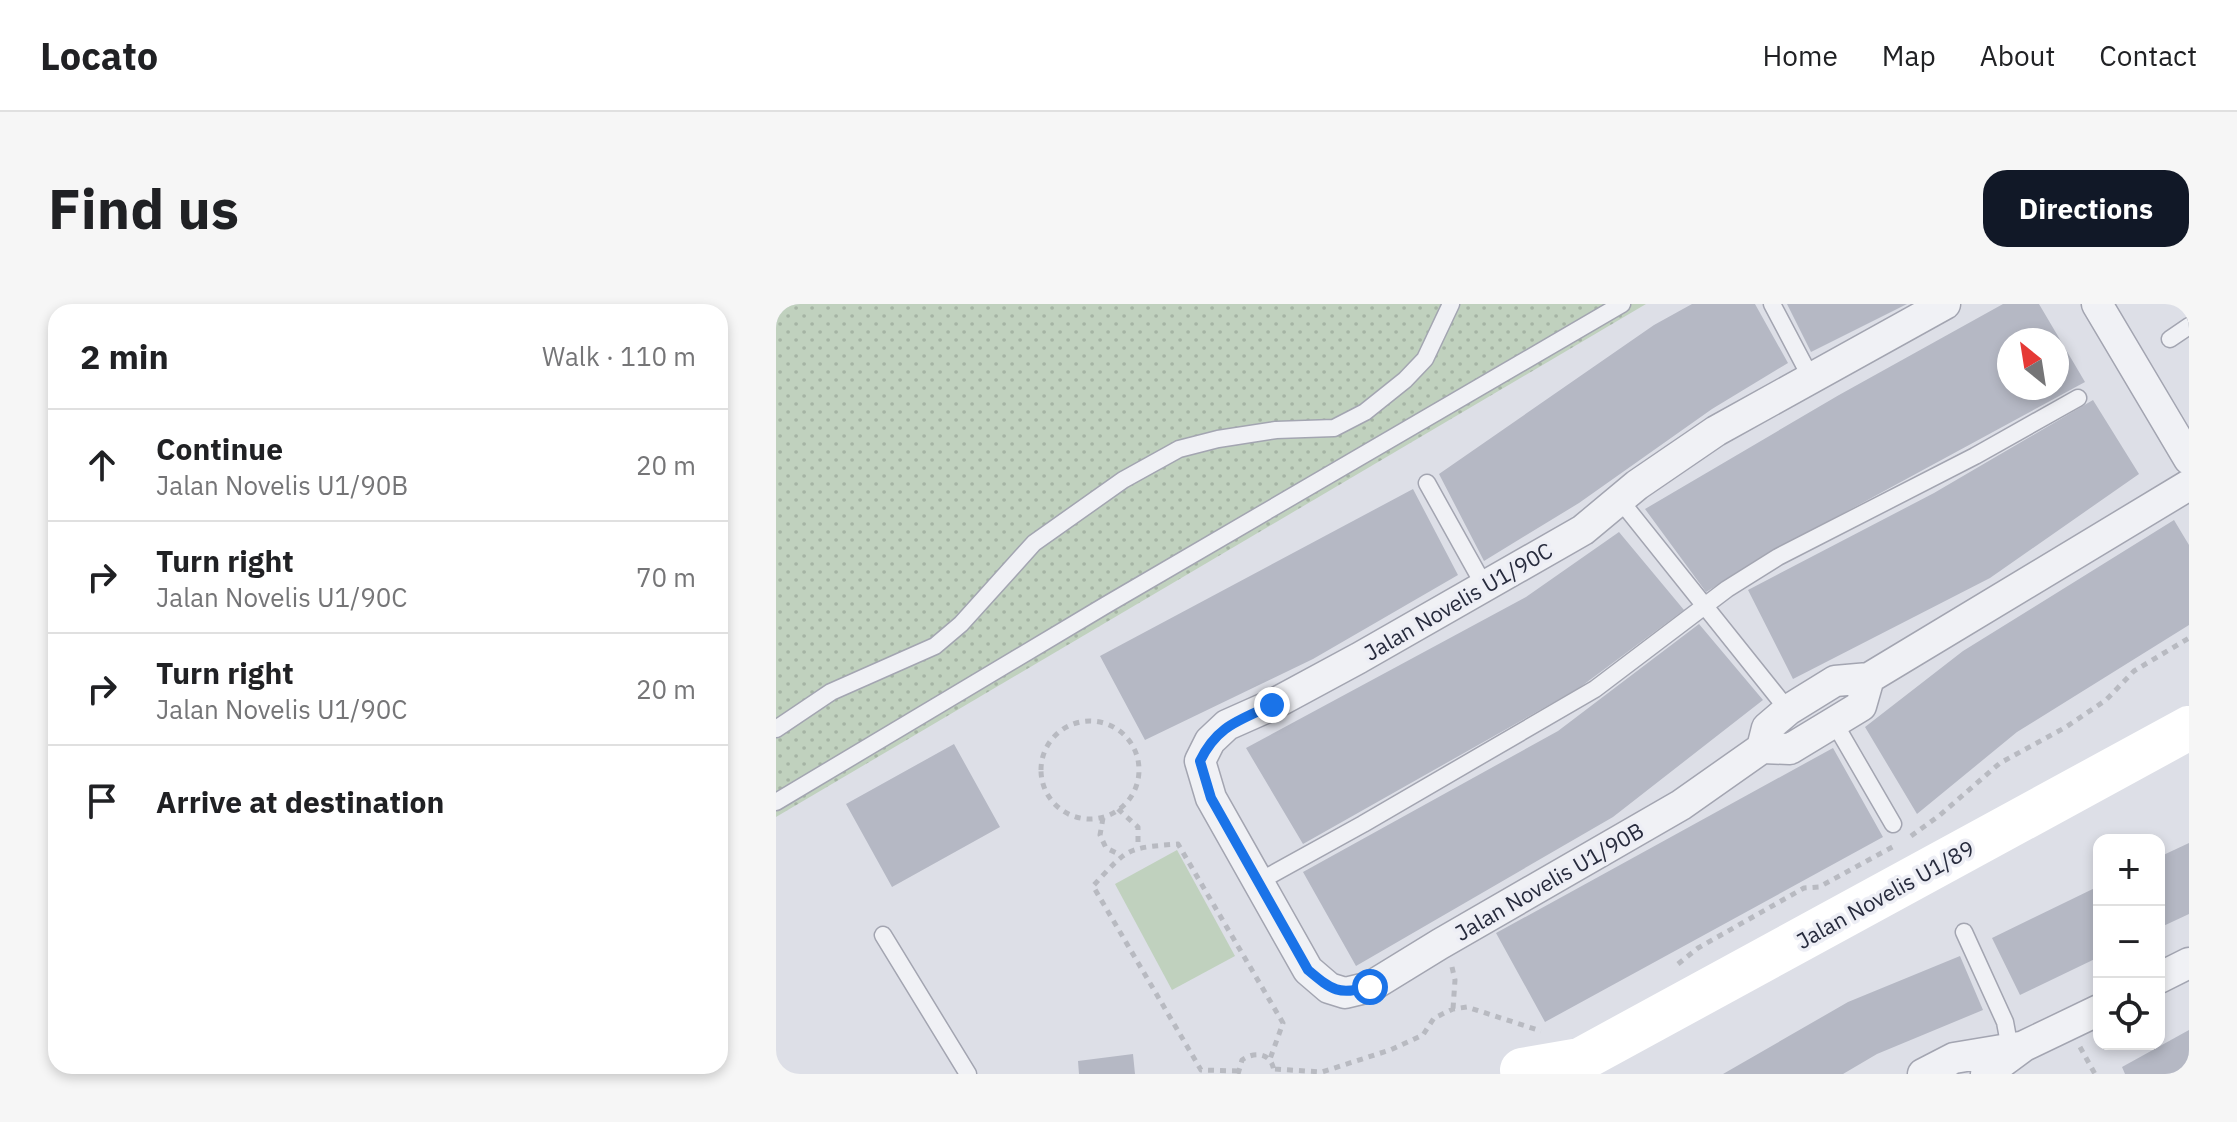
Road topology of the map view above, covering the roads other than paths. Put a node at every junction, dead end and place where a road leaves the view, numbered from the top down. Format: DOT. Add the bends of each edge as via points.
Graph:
graph roads {
  1 [pos="1451,304"];
  2 [pos="1622,304"];
  3 [pos="1772,304"];
  4 [pos="1945,304"];
  5 [pos="2097,304"];
  6 [pos="2189,326"];
  7 [pos="2170,339"];
  8 [pos="1811,378"];
  9 [pos="2078,398"];
  10 [pos="2189,459"];
  11 [pos="1427,483"];
  12 [pos="2189,485"];
  13 [pos="1620,500"];
  14 [pos="1485,587"];
  15 [pos="1705,606"];
  16 [pos="1869,678"];
  17 [pos="1788,710"];
  18 [pos="1835,724"];
  19 [pos="2189,728"];
  20 [pos="776,729"];
  21 [pos="1762,748"];
  22 [pos="776,802"];
  23 [pos="1893,824"];
  24 [pos="1258,882"];
  25 [pos="1964,932"];
  26 [pos="883,935"];
  27 [pos="2189,963"];
  28 [pos="2165,975"];
  29 [pos="1329,988"];
  30 [pos="2093,1013"];
  31 [pos="2015,1050"];
  32 [pos="1574,1067"];
  33 [pos="1513,1073"];
  34 [pos="968,1074"];
  35 [pos="1923,1074"];
  36 [pos="1986,1074"];
  1 -- 20 [label="lane" via="1425,359 1365,412 1334,428 1276,430 1179,449 1123,480 1034,543 935,646 831,692"];
  2 -- 22 [label="lane"];
  3 -- 8 [label="lane"];
  4 -- 8 [label="street, Jalan Novelis U1/90C"];
  5 -- 10 [label="street"];
  6 -- 7 [label="lane"];
  8 -- 13 [label="street, Jalan Novelis U1/90C" via="1716,431"];
  9 -- 15 [label="lane" via="1778,557"];
  11 -- 14 [label="lane"];
  12 -- 16 [label="street, Jalan Novelis U1/90B"];
  13 -- 14 [label="street, Jalan Novelis U1/90C" via="1583,530"];
  13 -- 15 [label="lane"];
  14 -- 24 [label="street, Jalan Novelis U1/90C" via="1227,725 1210,741 1200,761 1211,798"];
  15 -- 17 [label="lane"];
  15 -- 24 [label="lane" via="1595,689"];
  16 -- 17 [label="street, Jalan Novelis U1/90B" via="1835,681"];
  16 -- 18 [label="street, Jalan Novelis U1/90B" via="1861,706"];
  17 -- 21 [label="street, Jalan Novelis U1/90B" via="1767,728"];
  18 -- 21 [label="street, Jalan Novelis U1/90B" via="1790,749"];
  18 -- 23 [label="lane"];
  19 -- 32 [label="street, Jalan Novelis U1/89"];
  21 -- 29 [label="street, Jalan Novelis U1/90B" via="1681,805 1370,987 1345,993"];
  24 -- 29 [label="street, Jalan Novelis U1/90C" via="1308,970"];
  25 -- 31 [label="lane"];
  26 -- 34 [label="lane"];
  27 -- 28 [label="street"];
  30 -- 31 [label="street"];
  31 -- 35 [label="street" via="1954,1058"];
  31 -- 36 [label="street"];
  32 -- 33 [label="street, Jalan Novelis U1/89"];
}
